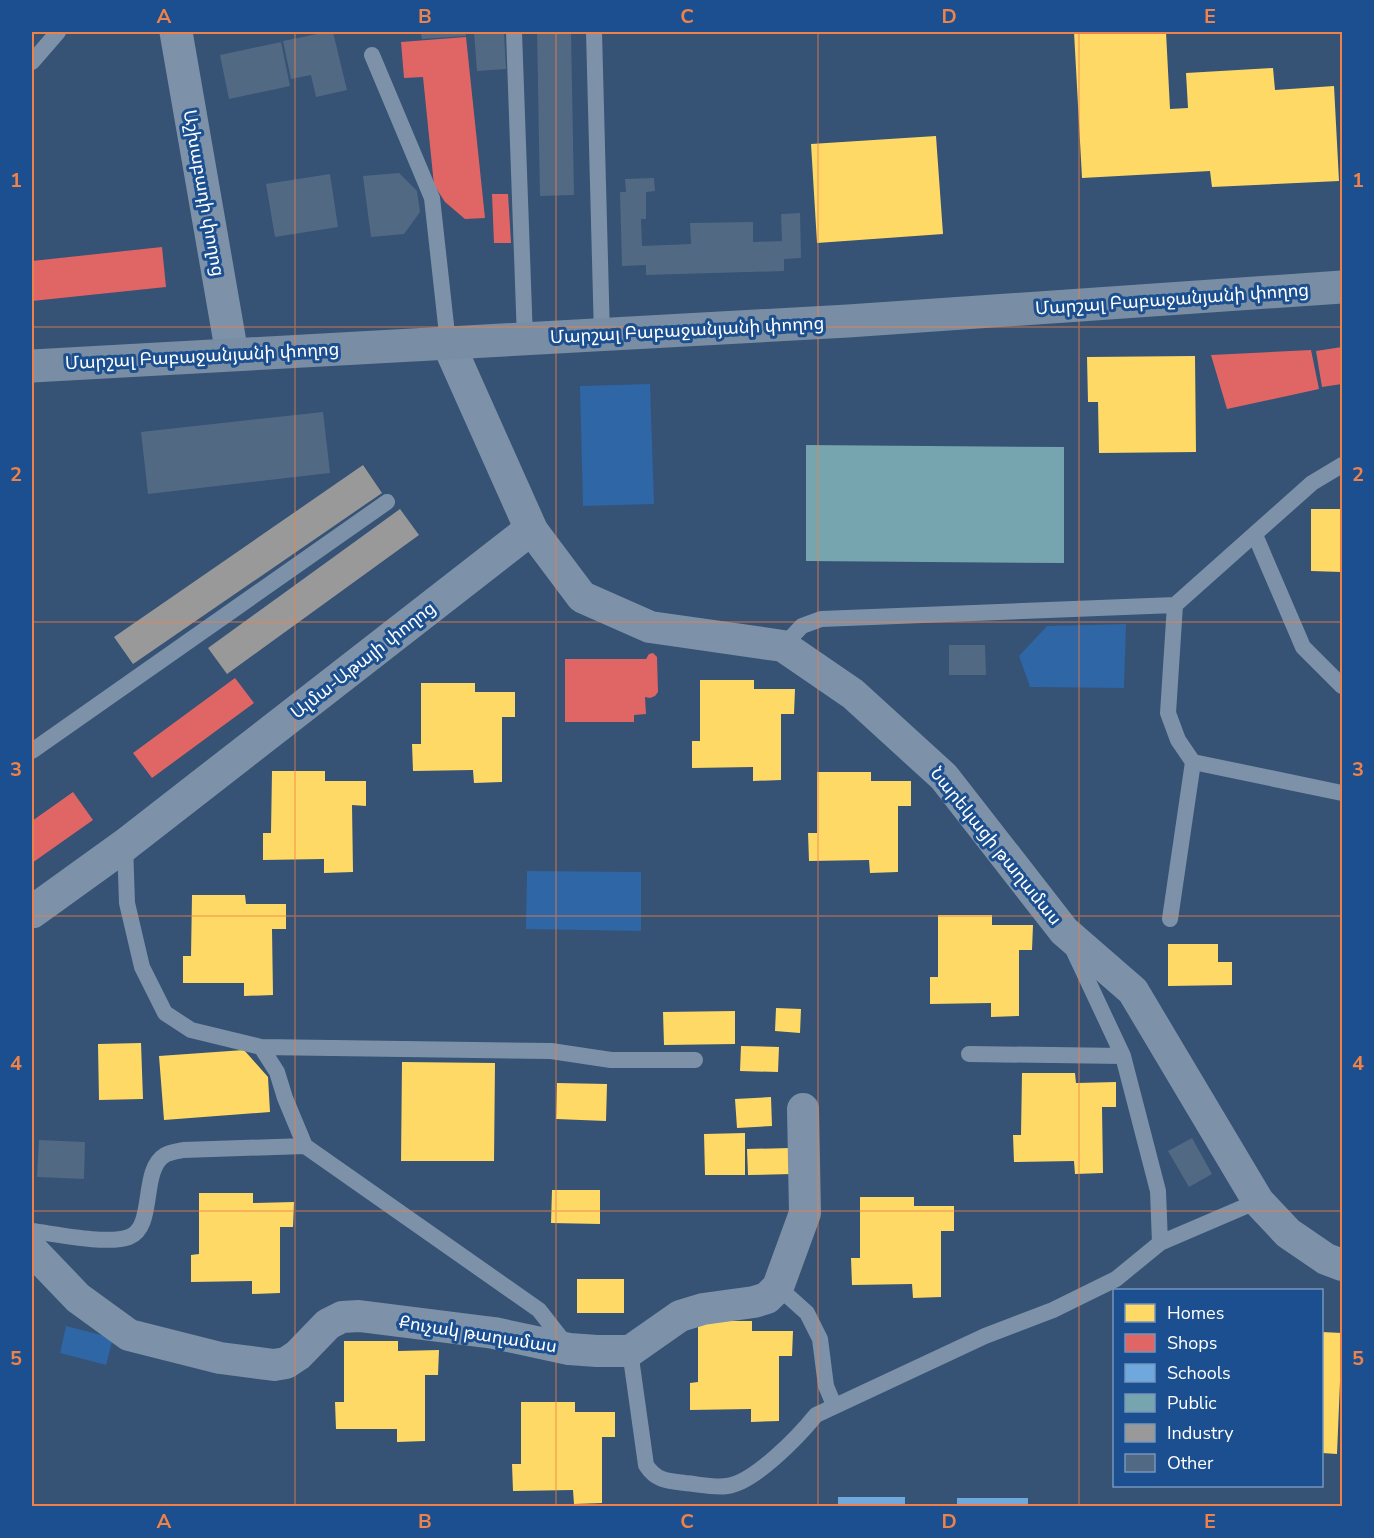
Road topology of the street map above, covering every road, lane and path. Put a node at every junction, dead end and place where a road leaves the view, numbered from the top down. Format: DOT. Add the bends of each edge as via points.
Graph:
graph roads {
  1 [pos="58,32"];
  2 [pos="176,32"];
  3 [pos="514,32"];
  4 [pos="594,32"];
  5 [pos="372,55"];
  6 [pos="32,62"];
  7 [pos="1342,287"];
  8 [pos="602,336"];
  9 [pos="525,339"];
  10 [pos="448,343"];
  11 [pos="232,354"];
  12 [pos="32,366"];
  13 [pos="1342,465"];
  14 [pos="387,502"];
  15 [pos="531,529"];
  16 [pos="1255,535"];
  17 [pos="1175,605"];
  18 [pos="783,646"];
  19 [pos="1342,686"];
  20 [pos="32,751"];
  21 [pos="1193,762"];
  22 [pos="1342,793"];
  23 [pos="125,845"];
  24 [pos="32,912"];
  25 [pos="1170,919"];
  26 [pos="1064,931"];
  27 [pos="261,1047"];
  28 [pos="969,1054"];
  29 [pos="1123,1056"];
  30 [pos="695,1060"];
  31 [pos="803,1109"];
  32 [pos="305,1146"];
  33 [pos="1258,1201"];
  34 [pos="32,1231"];
  35 [pos="1160,1243"];
  36 [pos="32,1250"];
  37 [pos="1342,1265"];
  38 [pos="778,1287"];
  39 [pos="569,1348"];
  40 [pos="630,1350"];
  41 [pos="834,1405"];
  1 -- 6 [label="lane"];
  2 -- 11 [label="street, Աշխաբադի փողոց"];
  3 -- 9 [label="lane"];
  4 -- 8 [label="lane"];
  5 -- 10 [label="lane" via="432,198"];
  7 -- 8 [label="main road, Մարշալ Բաբաջանյանի փողոց"];
  8 -- 9 [label="main road, Մարշալ Բաբաջանյանի փողոց"];
  9 -- 10 [label="main road, Մարշալ Բաբաջանյանի փողոց"];
  10 -- 11 [label="main road, Մարշալ Բաբաջանյանի փողոց"];
  10 -- 15 [label="street"];
  11 -- 12 [label="main road, Մարշալ Բաբաջանյանի փողոց"];
  13 -- 16 [label="lane" via="1312,483"];
  14 -- 20 [label="lane"];
  15 -- 18 [label="street, Նարեկացի թաղամաս" via="582,597 650,627"];
  15 -- 23 [label="street, Ալմա-Աթայի փողոց"];
  16 -- 17 [label="lane"];
  16 -- 19 [label="lane" via="1303,647"];
  17 -- 18 [label="lane" via="821,619 802,626"];
  17 -- 21 [label="lane" via="1168,712 1178,740"];
  18 -- 26 [label="street, Նարեկացի թաղամաս" via="853,694 944,777"];
  21 -- 22 [label="lane"];
  21 -- 25 [label="lane"];
  23 -- 24 [label="street, Ալմա-Աթայի փողոց"];
  23 -- 27 [label="lane" via="127,903 139,957 165,1013 191,1030"];
  26 -- 29 [label="lane"];
  26 -- 33 [label="street, Նարեկացի թաղամաս" via="1133,991"];
  27 -- 30 [label="lane" via="550,1052 610,1060"];
  27 -- 32 [label="lane" via="277,1072"];
  28 -- 29 [label="lane"];
  29 -- 35 [label="lane" via="1158,1191"];
  31 -- 38 [label="street" via="805,1213"];
  32 -- 34 [label="lane" via="183,1150 165,1155 154,1166 142,1225 131,1237 113,1240"];
  32 -- 39 [label="lane" via="539,1310"];
  33 -- 35 [label="lane"];
  33 -- 37 [label="street, Նարեկացի թաղամաս" via="1288,1233"];
  35 -- 41 [label="lane" via="1116,1279 1074,1300"];
  36 -- 39 [label="street, Քուչակ թաղամաս" via="78,1298 129,1335 220,1359 286,1363 328,1324 342,1317 360,1316 494,1333"];
  38 -- 40 [label="street" via="767,1298 754,1302 680,1316"];
  38 -- 41 [label="lane" via="807,1313 820,1339 826,1386"];
  39 -- 40 [label="street, Քուչակ թաղամաս"];
  40 -- 41 [label="lane" via="646,1465 662,1480 725,1487 739,1484 798,1436 816,1415"];
}
